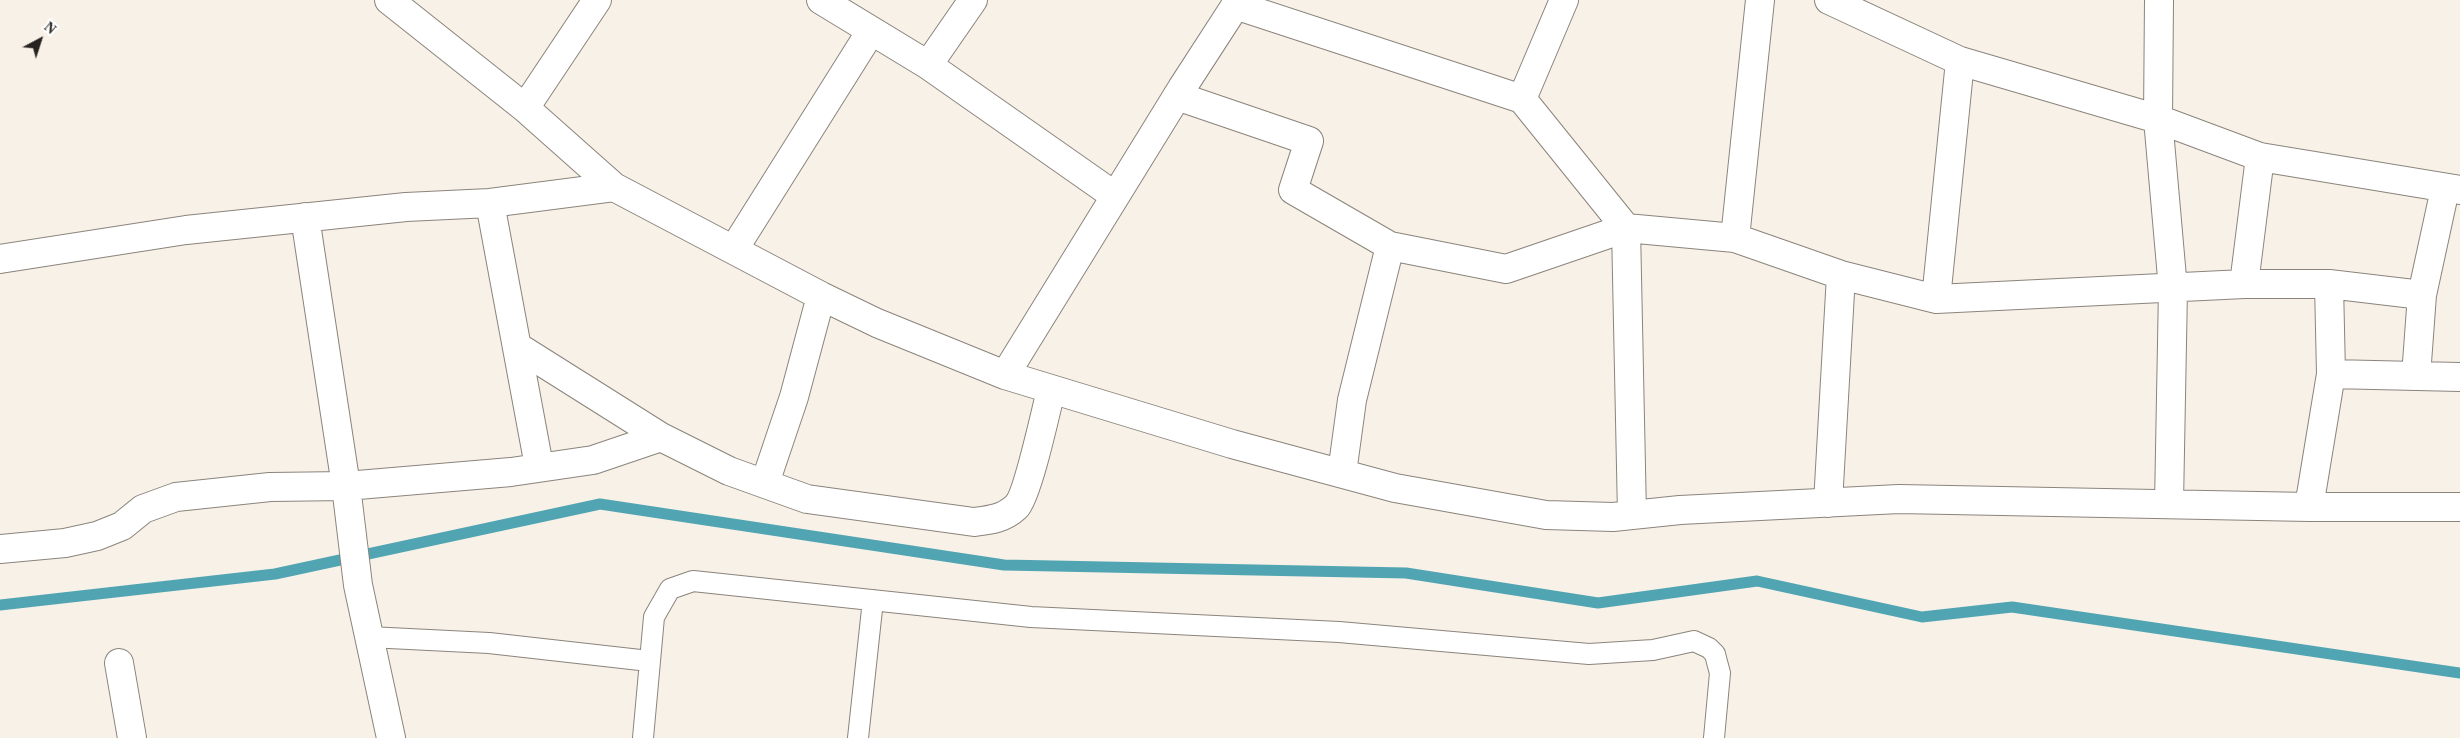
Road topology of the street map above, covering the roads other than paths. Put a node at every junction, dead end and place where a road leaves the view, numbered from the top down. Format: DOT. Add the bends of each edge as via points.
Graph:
graph roads {
  1 [pos="596,0"];
  2 [pos="821,0"];
  3 [pos="973,0"];
  4 [pos="1564,0"];
  5 [pos="1760,0"];
  6 [pos="1829,0"];
  7 [pos="2159,0"];
  8 [pos="1237,2"];
  9 [pos="397,3"];
  10 [pos="871,31"];
  11 [pos="1960,62"];
  12 [pos="928,66"];
  13 [pos="1177,96"];
  14 [pos="1522,99"];
  15 [pos="525,108"];
  16 [pos="2158,119"];
  17 [pos="2260,157"];
  18 [pos="614,187"];
  19 [pos="2453,189"];
  20 [pos="1115,196"];
  21 [pos="490,203"];
  22 [pos="305,217"];
  23 [pos="1626,228"];
  24 [pos="1735,238"];
  25 [pos="1390,246"];
  26 [pos="734,249"];
  27 [pos="0,259"];
  28 [pos="1841,275"];
  29 [pos="2244,284"];
  30 [pos="2329,284"];
  31 [pos="2173,289"];
  32 [pos="2422,295"];
  33 [pos="821,296"];
  34 [pos="1936,299"];
  35 [pos="518,347"];
  36 [pos="1005,374"];
  37 [pos="2331,374"];
  38 [pos="2416,376"];
  39 [pos="2460,376"];
  40 [pos="1052,390"];
  41 [pos="661,437"];
  42 [pos="539,466"];
  43 [pos="1342,473"];
  44 [pos="765,482"];
  45 [pos="347,496"];
  46 [pos="1828,503"];
  47 [pos="2169,504"];
  48 [pos="2309,507"];
  49 [pos="2460,507"];
  50 [pos="1632,515"];
  51 [pos="0,549"];
  52 [pos="873,600"];
  53 [pos="369,637"];
  54 [pos="649,661"];
  55 [pos="119,663"];
  56 [pos="132,738"];
  57 [pos="391,738"];
  58 [pos="644,738"];
  59 [pos="858,738"];
  60 [pos="1714,738"];
  1 -- 15 [label="street"];
  2 -- 10 [label="street"];
  3 -- 12 [label="street"];
  4 -- 14 [label="street"];
  5 -- 24 [label="street"];
  6 -- 11 [label="street"];
  7 -- 16 [label="street"];
  8 -- 13 [label="street"];
  8 -- 14 [label="street"];
  9 -- 15 [label="street"];
  10 -- 12 [label="street"];
  10 -- 26 [label="street"];
  11 -- 16 [label="street"];
  11 -- 34 [label="street"];
  12 -- 20 [label="street"];
  13 -- 20 [label="street"];
  13 -- 25 [label="street" via="1309,141 1293,190"];
  14 -- 23 [label="street"];
  15 -- 18 [label="street"];
  16 -- 17 [label="street"];
  16 -- 31 [label="street"];
  17 -- 19 [label="street"];
  17 -- 29 [label="street"];
  18 -- 21 [label="street"];
  18 -- 26 [label="street"];
  19 -- 32 [label="street"];
  20 -- 36 [label="street"];
  21 -- 22 [label="street"];
  21 -- 35 [label="street"];
  22 -- 27 [label="street" via="186,230"];
  22 -- 45 [label="street"];
  23 -- 24 [label="street"];
  23 -- 25 [label="street" via="1506,269"];
  23 -- 50 [label="street"];
  24 -- 28 [label="street"];
  25 -- 43 [label="street" via="1352,400"];
  26 -- 33 [label="street"];
  28 -- 34 [label="street"];
  28 -- 46 [label="street"];
  29 -- 30 [label="street"];
  29 -- 31 [label="street"];
  30 -- 32 [label="street"];
  30 -- 37 [label="street"];
  31 -- 34 [label="street"];
  31 -- 47 [label="street"];
  32 -- 38 [label="street"];
  33 -- 36 [label="street" via="877,323"];
  33 -- 44 [label="street" via="794,397"];
  35 -- 41 [label="street"];
  35 -- 42 [label="street"];
  36 -- 40 [label="street"];
  37 -- 38 [label="street"];
  37 -- 48 [label="street"];
  38 -- 39 [label="street"];
  40 -- 43 [label="street"];
  40 -- 44 [label="street" via="1029,482 1018,506 1000,519 974,522 861,508 807,499"];
  41 -- 42 [label="street" via="593,460"];
  41 -- 44 [label="street" via="729,471"];
  42 -- 45 [label="street"];
  43 -- 50 [label="street" via="1395,488 1546,515"];
  45 -- 51 [label="street" via="270,487 176,497 143,509 122,526 97,536 65,543"];
  45 -- 53 [label="street" via="358,585"];
  46 -- 47 [label="street" via="1899,500"];
  46 -- 50 [label="street"];
  47 -- 48 [label="street"];
  48 -- 49 [label="street"];
  52 -- 54 [label="lane" via="693,581 670,589 660,603 654,617"];
  52 -- 59 [label="lane"];
  52 -- 60 [label="lane" via="1031,616 1339,632 1589,654 1653,650 1694,641 1715,654 1720,673"];
  53 -- 54 [label="lane" via="489,644"];
  53 -- 57 [label="street"];
  54 -- 58 [label="lane"];
  55 -- 56 [label="street"];
}
